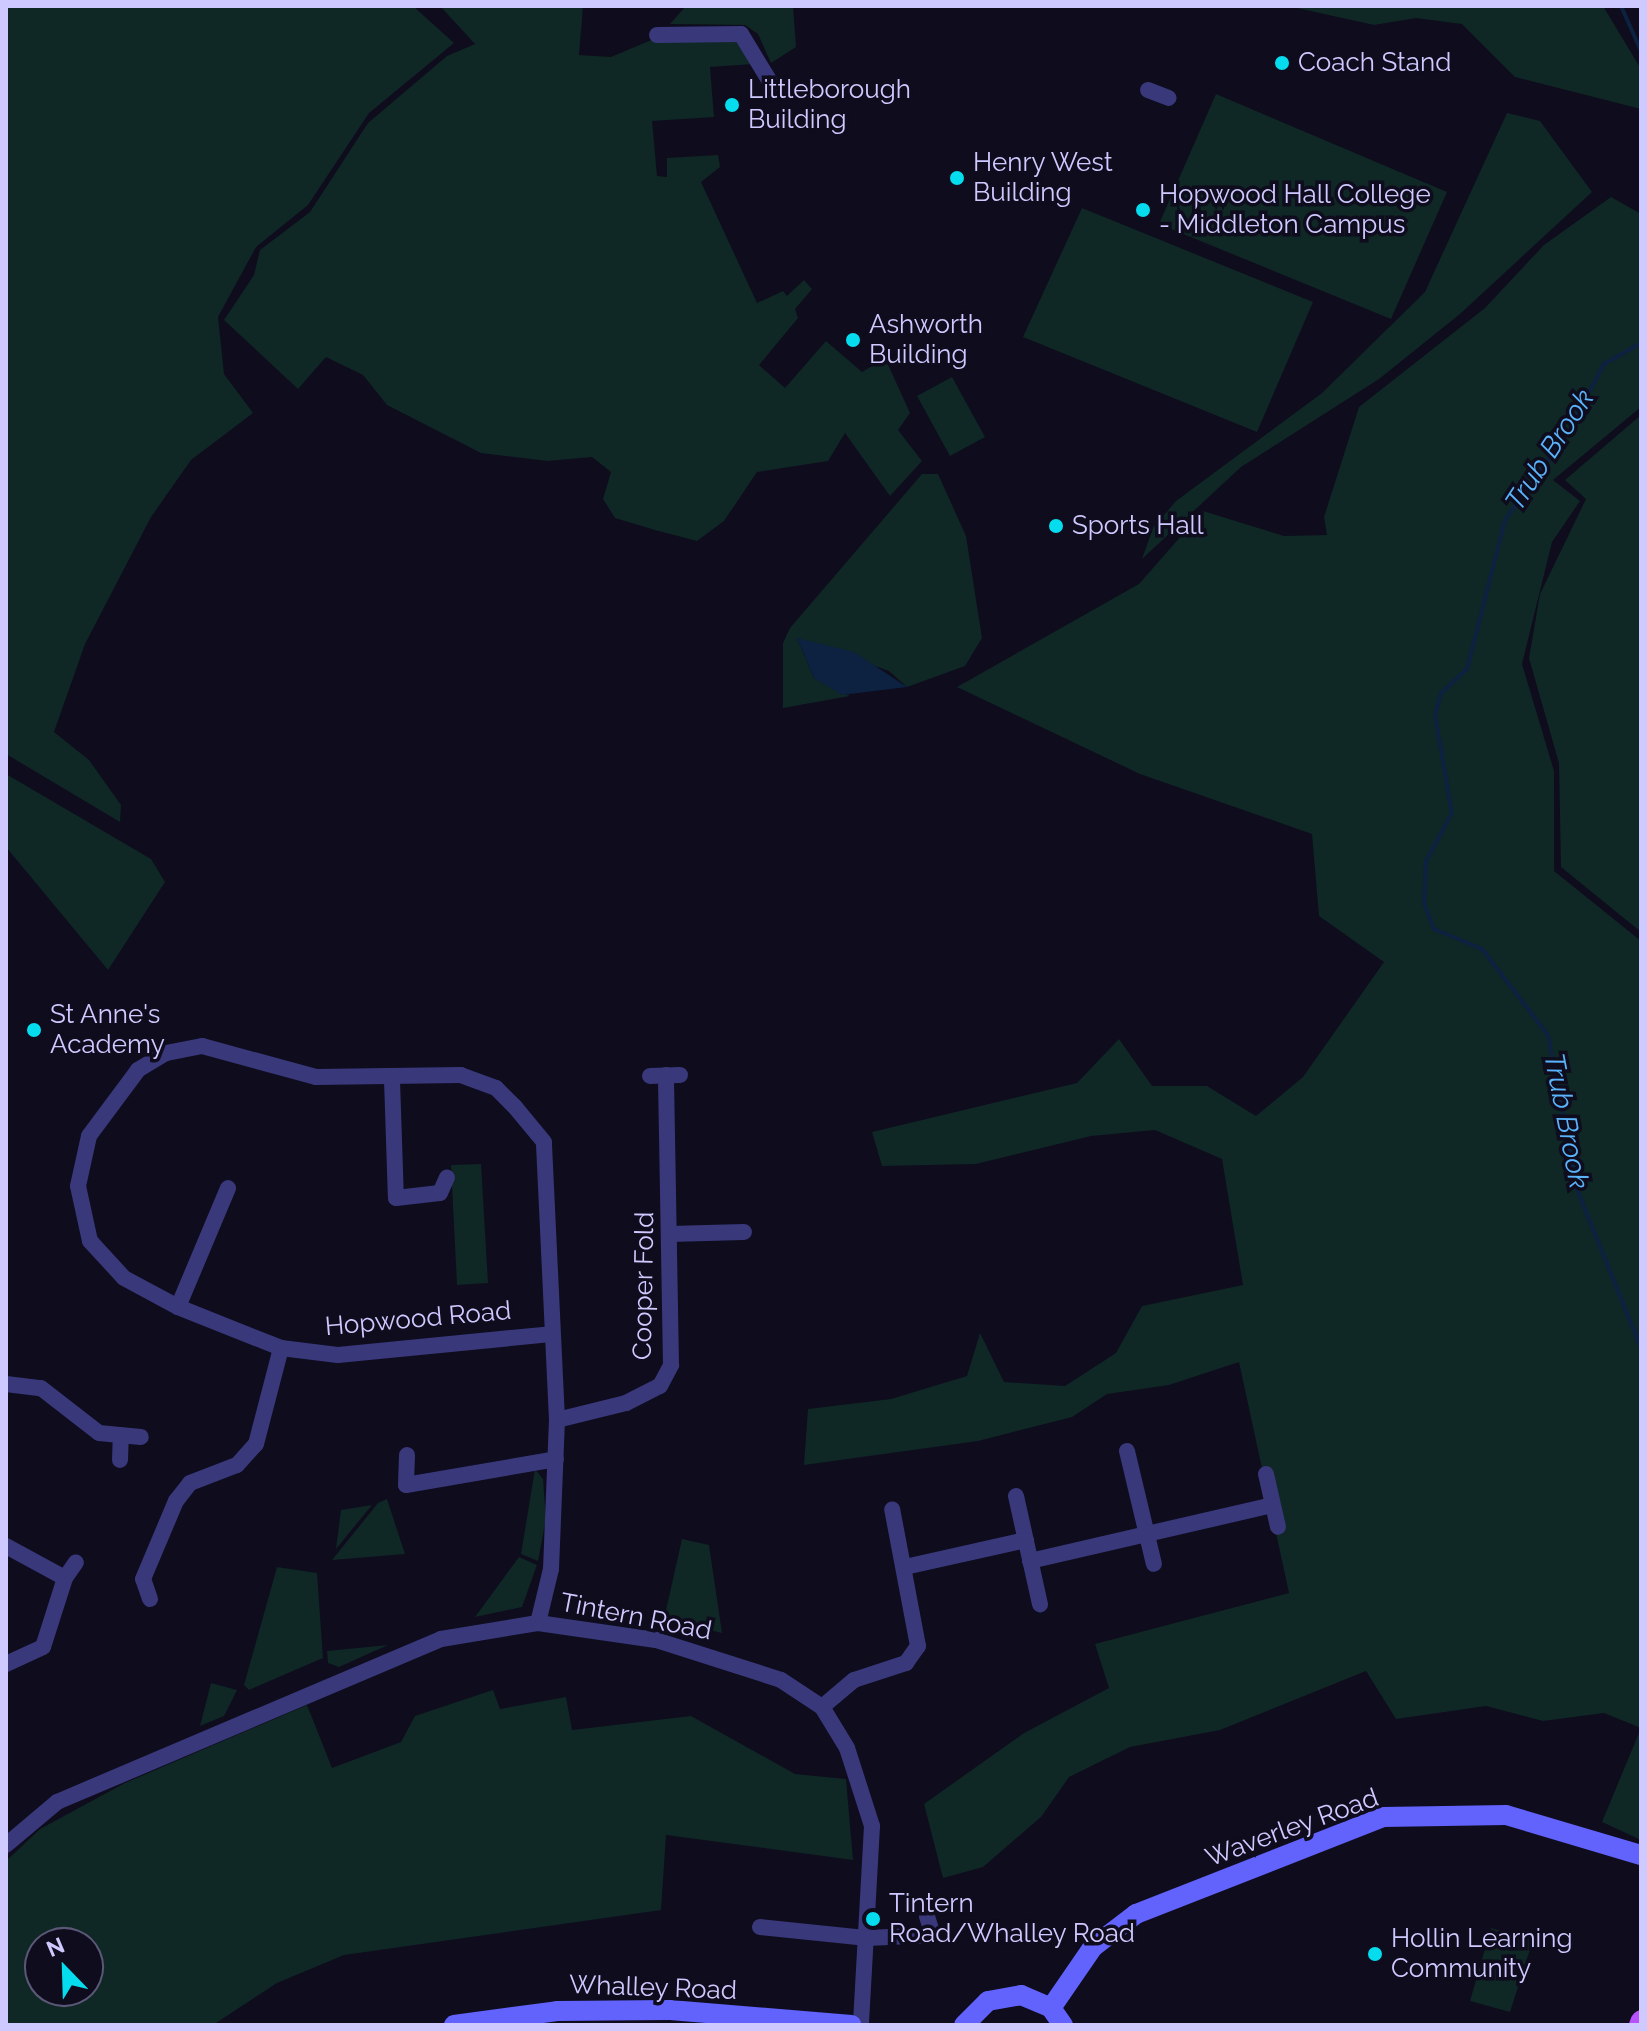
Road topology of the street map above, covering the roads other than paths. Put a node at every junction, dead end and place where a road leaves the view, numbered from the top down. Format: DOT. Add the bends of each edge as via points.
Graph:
graph roads {
  1 [pos="657,35"];
  2 [pos="772,85"];
  3 [pos="1148,90"];
  4 [pos="1169,98"];
  5 [pos="665,1075"];
  6 [pos="392,1080"];
  7 [pos="447,1177"];
  8 [pos="228,1188"];
  9 [pos="744,1232"];
  10 [pos="669,1234"];
  11 [pos="178,1307"];
  12 [pos="551,1334"];
  13 [pos="281,1348"];
  14 [pos="6,1384"];
  15 [pos="557,1420"];
  16 [pos="121,1435"];
  17 [pos="141,1437"];
  18 [pos="1127,1451"];
  19 [pos="407,1455"];
  20 [pos="556,1459"];
  21 [pos="120,1460"];
  22 [pos="1266,1474"];
  23 [pos="1016,1496"];
  24 [pos="1273,1505"];
  25 [pos="892,1509"];
  26 [pos="1278,1527"];
  27 [pos="1147,1535"];
  28 [pos="1026,1540"];
  29 [pos="6,1546"];
  30 [pos="1030,1561"];
  31 [pos="76,1562"];
  32 [pos="1154,1564"];
  33 [pos="905,1567"];
  34 [pos="65,1578"];
  35 [pos="150,1599"];
  36 [pos="1040,1604"];
  37 [pos="538,1623"];
  38 [pos="6,1664"];
  39 [pos="822,1707"];
  40 [pos="6,1845"];
  41 [pos="1641,1855"];
  42 [pos="927,1916"];
  43 [pos="760,1927"];
  44 [pos="867,1938"];
  45 [pos="1051,2008"];
  46 [pos="456,2025"];
  47 [pos="851,2025"];
  48 [pos="861,2025"];
  49 [pos="964,2025"];
  50 [pos="1063,2025"];
  1 -- 2 [label="street" via="741,34"];
  3 -- 4 [label="street"];
  5 -- 10 [label="street, Cooper Fold"];
  6 -- 7 [label="street" via="396,1198 440,1193"];
  6 -- 11 [label="street, Hopwood Road" via="316,1077 202,1046 166,1053 111,1099 89,1136 71,1184 90,1241 105,1261"];
  6 -- 12 [label="street, Hopwood Road" via="461,1075 496,1088 544,1142"];
  8 -- 11 [label="street"];
  9 -- 10 [label="street"];
  10 -- 15 [label="street, Cooper Fold" via="671,1365 660,1386 626,1403"];
  11 -- 13 [label="street, Hopwood Road"];
  12 -- 13 [label="street, Hopwood Road" via="338,1355"];
  12 -- 15 [label="street, Hopwood Road"];
  13 -- 35 [label="street" via="256,1444 237,1465 190,1483 176,1501 143,1579"];
  14 -- 16 [label="street" via="41,1388 83,1426"];
  15 -- 20 [label="street, Hopwood Road"];
  16 -- 17 [label="street"];
  16 -- 21 [label="street"];
  18 -- 27 [label="street"];
  19 -- 20 [label="street" via="406,1485"];
  20 -- 37 [label="street, Hopwood Road" via="551,1569"];
  22 -- 24 [label="street"];
  23 -- 28 [label="street"];
  24 -- 26 [label="street"];
  24 -- 27 [label="street"];
  25 -- 33 [label="street"];
  27 -- 30 [label="street"];
  27 -- 32 [label="street"];
  28 -- 30 [label="street"];
  28 -- 33 [label="street"];
  29 -- 34 [label="street"];
  30 -- 36 [label="street"];
  31 -- 34 [label="street"];
  33 -- 39 [label="street" via="919,1633 914,1657 854,1680"];
  34 -- 38 [label="street" via="43,1647"];
  37 -- 39 [label="street, Tintern Road" via="656,1640 733,1661"];
  37 -- 40 [label="street, Tintern Road" via="428,1644 57,1802"];
  39 -- 44 [label="street" via="867,1796"];
  41 -- 45 [label="street, Waverley Road" via="1506,1815 1383,1817 1136,1914 1093,1947"];
  42 -- 44 [label="street" via="933,1935"];
  43 -- 44 [label="street"];
  44 -- 48 [label="street"];
  45 -- 49 [label="street" via="1004,1995"];
  45 -- 50 [label="street"];
  46 -- 47 [label="street, Whalley Road" via="557,2011 670,2010"];
}
